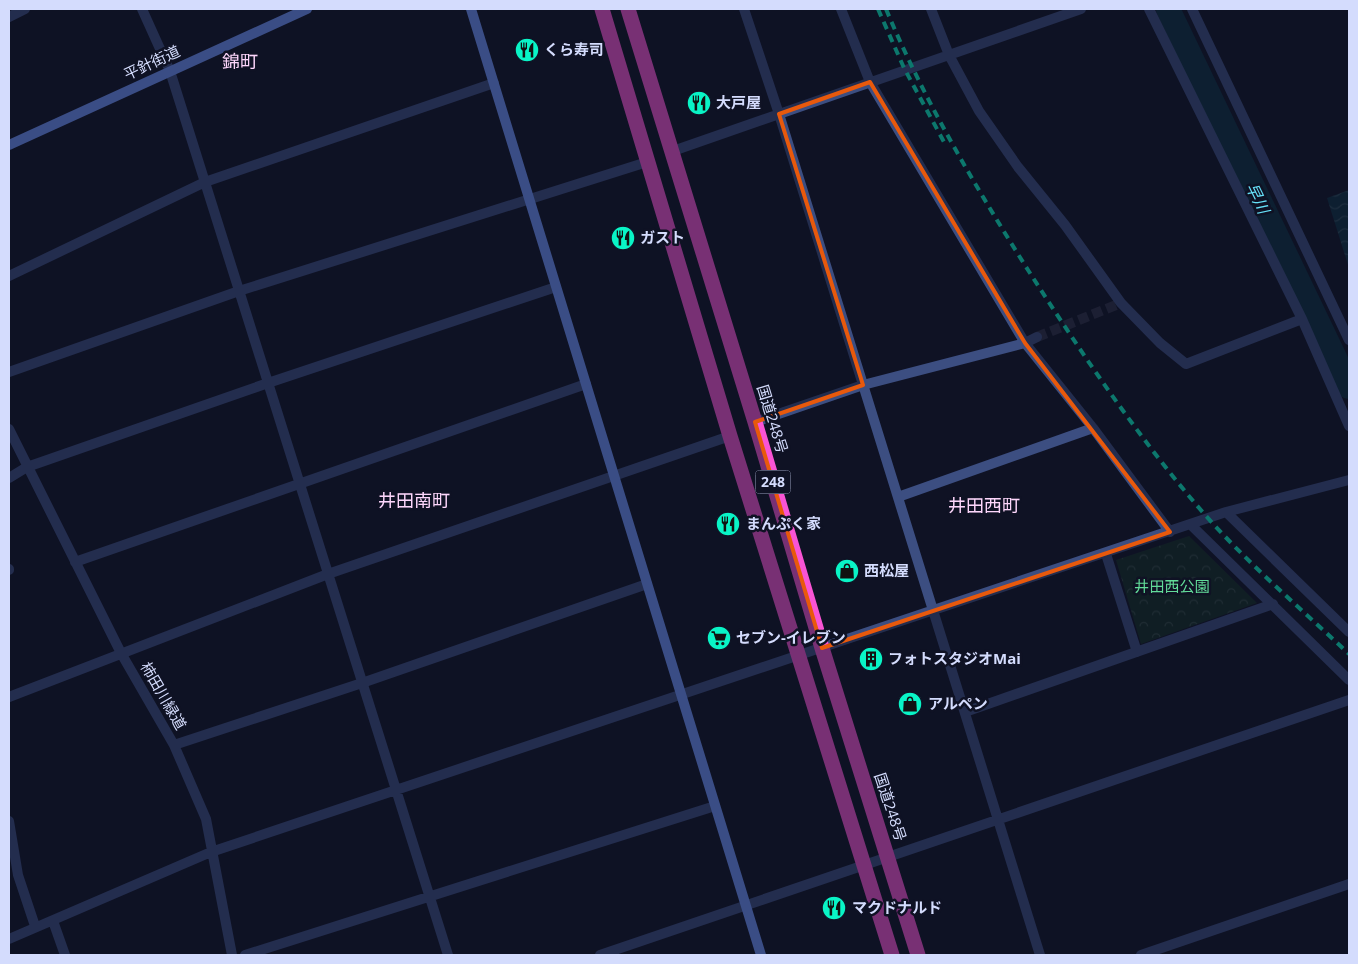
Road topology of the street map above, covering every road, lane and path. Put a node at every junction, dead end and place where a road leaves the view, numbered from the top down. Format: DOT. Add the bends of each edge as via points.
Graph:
graph roads {
  1 [pos="25,9"];
  2 [pos="142,9"];
  3 [pos="307,9"];
  4 [pos="471,9"];
  5 [pos="602,9"];
  6 [pos="628,9"];
  7 [pos="744,9"];
  8 [pos="841,9"];
  9 [pos="931,9"];
  10 [pos="1081,9"];
  11 [pos="1150,9"];
  12 [pos="1192,9"];
  13 [pos="9,16"];
  14 [pos="949,55"];
  15 [pos="170,71"];
  16 [pos="870,82"];
  17 [pos="494,83"];
  18 [pos="780,114"];
  19 [pos="9,145"];
  20 [pos="670,152"];
  21 [pos="647,162"];
  22 [pos="205,182"];
  23 [pos="529,199"];
  24 [pos="9,276"];
  25 [pos="556,287"];
  26 [pos="239,291"];
  27 [pos="1302,319"];
  28 [pos="1037,337"];
  29 [pos="1349,340"];
  30 [pos="1024,343"];
  31 [pos="9,372"];
  32 [pos="268,383"];
  33 [pos="586,384"];
  34 [pos="864,385"];
  35 [pos="755,422"];
  36 [pos="1349,426"];
  37 [pos="1093,428"];
  38 [pos="9,429"];
  39 [pos="730,436"];
  40 [pos="27,467"];
  41 [pos="614,476"];
  42 [pos="9,478"];
  43 [pos="1349,480"];
  44 [pos="300,484"];
  45 [pos="898,497"];
  46 [pos="1226,512"];
  47 [pos="1191,525"];
  48 [pos="1170,532"];
  49 [pos="1106,554"];
  50 [pos="75,562"];
  51 [pos="328,574"];
  52 [pos="647,584"];
  53 [pos="1273,604"];
  54 [pos="934,611"];
  55 [pos="1349,632"];
  56 [pos="822,648"];
  57 [pos="1136,652"];
  58 [pos="121,653"];
  59 [pos="800,656"];
  60 [pos="1349,680"];
  61 [pos="362,683"];
  62 [pos="10,695"];
  63 [pos="681,695"];
  64 [pos="1349,700"];
  65 [pos="965,712"];
  66 [pos="174,745"];
  67 [pos="396,790"];
  68 [pos="715,806"];
  69 [pos="998,820"];
  70 [pos="9,821"];
  71 [pos="211,852"];
  72 [pos="888,857"];
  73 [pos="864,865"];
  74 [pos="1349,884"];
  75 [pos="430,898"];
  76 [pos="746,906"];
  77 [pos="53,921"];
  78 [pos="36,926"];
  79 [pos="9,939"];
  80 [pos="65,955"];
  81 [pos="232,955"];
  82 [pos="245,955"];
  83 [pos="448,955"];
  84 [pos="600,955"];
  85 [pos="761,955"];
  86 [pos="892,955"];
  87 [pos="918,955"];
  88 [pos="1040,955"];
  89 [pos="1141,955"];
  1 -- 13 [label="street"];
  2 -- 15 [label="street"];
  3 -- 15 [label="street, 平針街道"];
  4 -- 17 [label="street"];
  5 -- 21 [label="highway, 248"];
  6 -- 20 [label="highway, 国道248号 / 248"];
  7 -- 18 [label="street"];
  8 -- 16 [label="street"];
  9 -- 14 [label="street"];
  10 -- 14 [label="street"];
  11 -- 27 [label="street"];
  12 -- 29 [label="street"];
  14 -- 16 [label="street"];
  14 -- 27 [label="street" via="979,111 1121,303 1186,364"];
  15 -- 19 [label="street, 平針街道"];
  15 -- 22 [label="street"];
  16 -- 18 [label="street"];
  16 -- 30 [label="street"];
  17 -- 22 [label="street"];
  17 -- 23 [label="street"];
  18 -- 20 [label="street"];
  18 -- 34 [label="street"];
  20 -- 35 [label="highway, 国道248号 / 248"];
  21 -- 23 [label="street"];
  21 -- 39 [label="highway, 248"];
  22 -- 24 [label="street"];
  22 -- 26 [label="street"];
  23 -- 25 [label="street"];
  23 -- 26 [label="street"];
  25 -- 32 [label="street"];
  25 -- 33 [label="street"];
  26 -- 31 [label="street"];
  26 -- 32 [label="street"];
  27 -- 36 [label="street"];
  28 -- 30 [label="street"];
  30 -- 34 [label="street"];
  30 -- 37 [label="street"];
  32 -- 40 [label="street"];
  32 -- 44 [label="street"];
  33 -- 41 [label="street"];
  33 -- 44 [label="street"];
  34 -- 35 [label="street"];
  34 -- 45 [label="street"];
  35 -- 56 [label="highway, 国道248号 / 248"];
  37 -- 45 [label="street"];
  37 -- 48 [label="street"];
  38 -- 40 [label="street, 柿田川緑道"];
  39 -- 41 [label="street"];
  39 -- 59 [label="highway, 248"];
  40 -- 42 [label="street"];
  40 -- 50 [label="street, 柿田川緑道"];
  41 -- 51 [label="street"];
  41 -- 52 [label="street"];
  43 -- 46 [label="street"];
  44 -- 50 [label="street"];
  44 -- 51 [label="street"];
  45 -- 54 [label="street"];
  46 -- 47 [label="street"];
  46 -- 55 [label="street"];
  47 -- 48 [label="street"];
  47 -- 53 [label="street"];
  48 -- 49 [label="street"];
  49 -- 54 [label="street"];
  49 -- 57 [label="street"];
  50 -- 58 [label="street, 柿田川緑道"];
  51 -- 58 [label="street"];
  51 -- 61 [label="street"];
  52 -- 61 [label="street"];
  52 -- 63 [label="street"];
  53 -- 57 [label="street"];
  53 -- 60 [label="street"];
  54 -- 56 [label="street"];
  54 -- 65 [label="street"];
  56 -- 59 [label="street"];
  56 -- 72 [label="highway, 国道248号 / 248"];
  57 -- 65 [label="street"];
  58 -- 62 [label="street"];
  58 -- 66 [label="street, 柿田川緑道"];
  59 -- 63 [label="street"];
  59 -- 73 [label="highway, 248"];
  61 -- 66 [label="street"];
  61 -- 67 [label="street"];
  63 -- 67 [label="street"];
  63 -- 68 [label="street"];
  64 -- 69 [label="street"];
  65 -- 69 [label="street"];
  66 -- 71 [label="street, 柿田川緑道" via="206,819"];
  67 -- 71 [label="street"];
  67 -- 75 [label="street"];
  68 -- 75 [label="street"];
  68 -- 76 [label="street"];
  69 -- 72 [label="street"];
  69 -- 88 [label="street"];
  70 -- 78 [label="street" via="18,875"];
  71 -- 77 [label="street"];
  71 -- 81 [label="street, 柿田川緑道"];
  72 -- 73 [label="street"];
  72 -- 87 [label="highway, 国道248号 / 248"];
  73 -- 76 [label="street"];
  73 -- 86 [label="highway, 248"];
  74 -- 89 [label="street"];
  75 -- 82 [label="street"];
  75 -- 83 [label="street"];
  76 -- 84 [label="street"];
  76 -- 85 [label="street"];
  77 -- 78 [label="street"];
  77 -- 80 [label="street"];
  78 -- 79 [label="street"];
}
